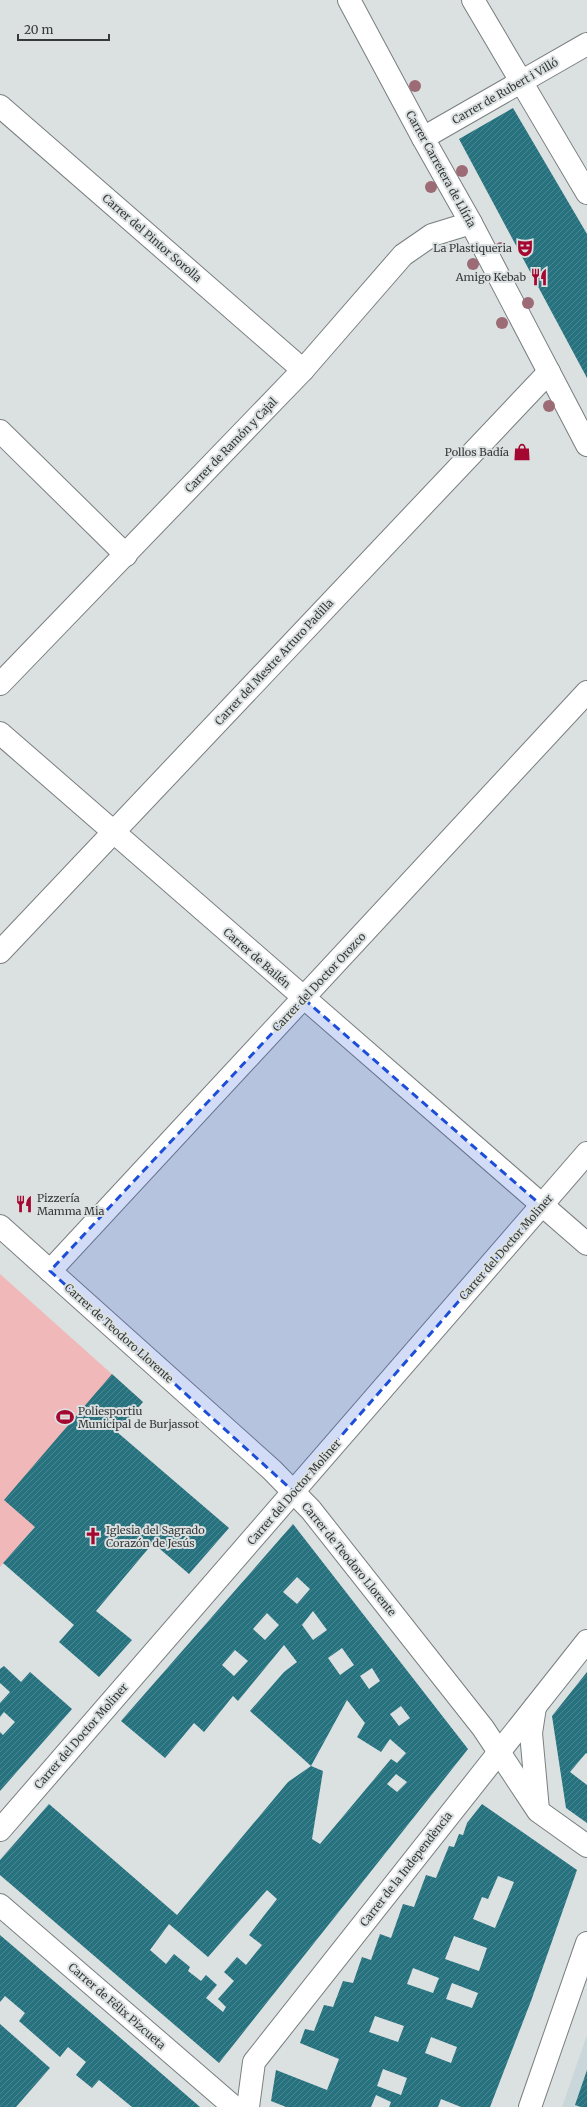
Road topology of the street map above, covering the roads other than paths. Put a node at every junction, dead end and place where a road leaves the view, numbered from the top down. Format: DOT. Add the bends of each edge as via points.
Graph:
graph roads {
  1 [pos="349,0"];
  2 [pos="474,0"];
  3 [pos="587,44"];
  4 [pos="521,82"];
  5 [pos="0,106"];
  6 [pos="423,138"];
  7 [pos="587,193"];
  8 [pos="471,223"];
  9 [pos="303,370"];
  10 [pos="549,372"];
  11 [pos="0,432"];
  12 [pos="587,445"];
  13 [pos="126,555"];
  14 [pos="0,684"];
  15 [pos="587,692"];
  16 [pos="0,733"];
  17 [pos="114,832"];
  18 [pos="0,952"];
  19 [pos="304,999"];
  20 [pos="587,1153"];
  21 [pos="542,1206"];
  22 [pos="0,1226"];
  23 [pos="587,1244"];
  24 [pos="50,1270"];
  25 [pos="293,1491"];
  26 [pos="587,1641"];
  27 [pos="535,1707"];
  28 [pos="499,1753"];
  29 [pos="538,1811"];
  30 [pos="0,1830"];
  31 [pos="587,1846"];
  32 [pos="0,1905"];
  33 [pos="587,1943"];
  34 [pos="234,2107"];
  35 [pos="248,2107"];
  36 [pos="530,2107"];
  1 -- 6 [label="street, Carrer Carretera de Llíria"];
  2 -- 4 [label="street"];
  3 -- 4 [label="street, Carrer de Rubert i Villó"];
  4 -- 6 [label="street, Carrer de Rubert i Villó"];
  4 -- 7 [label="street"];
  5 -- 9 [label="street, Carrer del Pintor Sorolla"];
  6 -- 8 [label="street, Carrer Carretera de Llíria"];
  8 -- 9 [label="street, Carrer de Ramón y Cajal" via="432,235 403,255"];
  8 -- 10 [label="street, Carrer Carretera de Llíria"];
  9 -- 13 [label="street, Carrer de Ramón y Cajal"];
  10 -- 12 [label="street, Carrer Carretera de Llíria"];
  10 -- 17 [label="street, Carrer del Mestre Arturo Padilla"];
  11 -- 13 [label="street"];
  13 -- 14 [label="street, Carrer de Ramón y Cajal"];
  15 -- 19 [label="street, Carrer del Doctor Orozco"];
  16 -- 17 [label="street, Carrer de Bailén"];
  17 -- 18 [label="street, Carrer del Mestre Arturo Padilla"];
  17 -- 19 [label="street, Carrer de Bailén"];
  19 -- 21 [label="street, Carrer de Bailén"];
  19 -- 24 [label="street, Carrer del Doctor Orozco"];
  20 -- 21 [label="street, Carrer del Doctor Moliner"];
  21 -- 23 [label="street, Carrer de Bailén"];
  21 -- 25 [label="street, Carrer del Doctor Moliner"];
  22 -- 24 [label="street, Carrer de Teodoro Llorente"];
  24 -- 25 [label="street, Carrer de Teodoro Llorente"];
  25 -- 28 [label="street, Carrer de Teodoro Llorente" via="311,1510 483,1728"];
  25 -- 30 [label="street, Carrer del Doctor Moliner"];
  26 -- 27 [label="street, Carrer de la Independència"];
  27 -- 28 [label="street, Carrer de la Independència"];
  27 -- 29 [label="street" via="531,1733"];
  28 -- 29 [label="street, Carrer de Teodoro Llorente"];
  28 -- 35 [label="street, Carrer de la Independència" via="254,2062"];
  29 -- 31 [label="street, Carrer de Teodoro Llorente"];
  32 -- 34 [label="street, Carrer de Félix Pizcueta"];
  33 -- 36 [label="street"];
}
